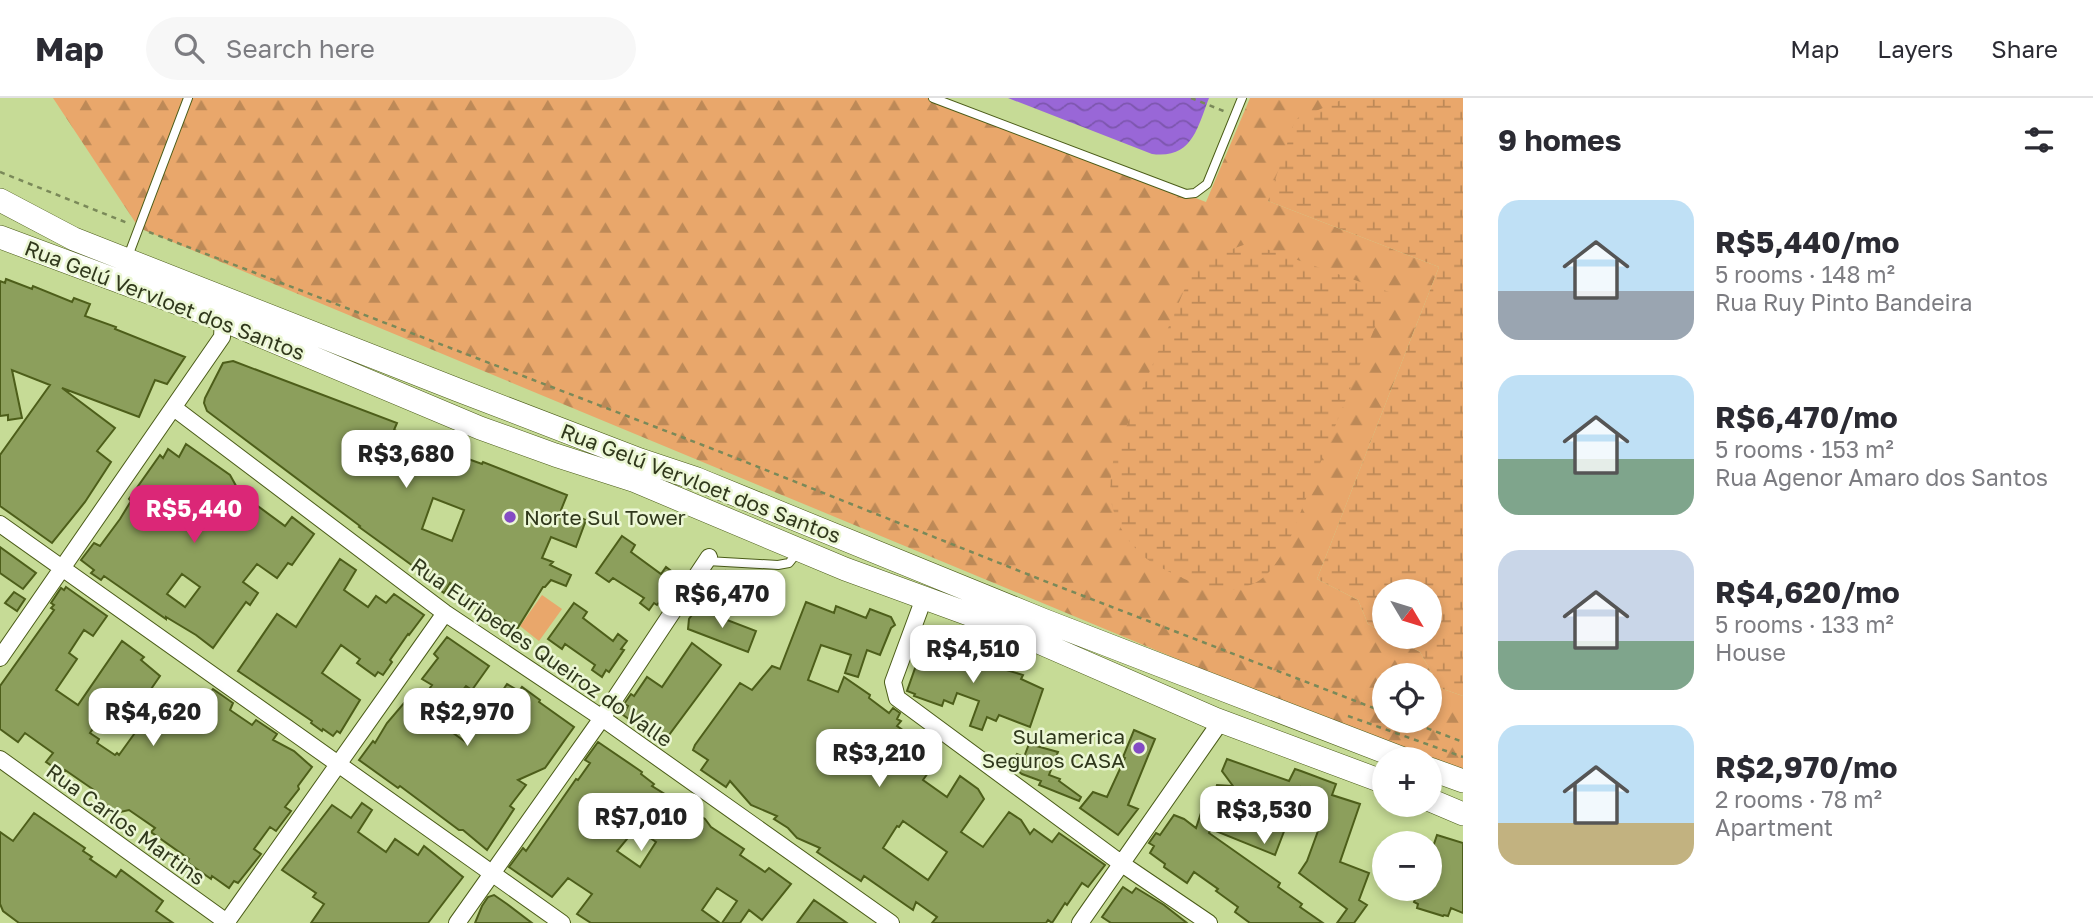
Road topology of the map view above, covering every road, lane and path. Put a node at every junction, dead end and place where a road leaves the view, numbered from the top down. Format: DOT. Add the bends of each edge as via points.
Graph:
graph roads {
  1 [pos="188,98"];
  2 [pos="933,98"];
  3 [pos="1191,98"];
  4 [pos="1242,98"];
  5 [pos="1211,105"];
  6 [pos="0,172"];
  7 [pos="0,200"];
  8 [pos="139,228"];
  9 [pos="5,236"];
  10 [pos="127,258"];
  11 [pos="223,320"];
  12 [pos="174,408"];
  13 [pos="0,524"];
  14 [pos="799,551"];
  15 [pos="708,559"];
  16 [pos="62,568"];
  17 [pos="924,598"];
  18 [pos="444,613"];
  19 [pos="0,658"];
  20 [pos="1372,707"];
  21 [pos="602,718"];
  22 [pos="1221,721"];
  23 [pos="1439,733"];
  24 [pos="1463,742"];
  25 [pos="1372,747"];
  26 [pos="0,759"];
  27 [pos="338,765"];
  28 [pos="1442,773"];
  29 [pos="1372,778"];
  30 [pos="1463,781"];
  31 [pos="1442,805"];
  32 [pos="1463,814"];
  33 [pos="1122,864"];
  34 [pos="492,873"];
  35 [pos="227,923"];
  36 [pos="457,923"];
  37 [pos="562,923"];
  38 [pos="891,923"];
  39 [pos="1080,923"];
  40 [pos="1209,923"];
  1 -- 8 [label="lane"];
  2 -- 4 [label="lane" via="1186,194 1207,184"];
  3 -- 5 [label="path"];
  6 -- 8 [label="path"];
  7 -- 10 [label="main road, Rua Gelú Vervloet dos Santos" via="74,239"];
  8 -- 10 [label="lane"];
  8 -- 20 [label="path"];
  9 -- 11 [label="main road, Rua Gelú Vervloet dos Santos"];
  10 -- 25 [label="main road, Rua Gelú Vervloet dos Santos"];
  11 -- 12 [label="street" via="222,337"];
  11 -- 14 [label="main road, Rua Gelú Vervloet dos Santos" via="480,428 633,480"];
  12 -- 16 [label="street"];
  12 -- 18 [label="street, Rua Euripedes Queiroz do Valle"];
  13 -- 16 [label="street"];
  14 -- 15 [label="lane" via="789,563 778,565"];
  14 -- 17 [label="main road, Rua Gelú Vervloet dos Santos"];
  15 -- 21 [label="street"];
  16 -- 19 [label="street"];
  16 -- 27 [label="street"];
  17 -- 22 [label="main road, Rua Gelú Vervloet dos Santos" via="1004,627"];
  17 -- 33 [label="street" via="893,682 897,698"];
  18 -- 21 [label="street, Rua Euripedes Queiroz do Valle"];
  18 -- 27 [label="street"];
  21 -- 34 [label="street"];
  21 -- 38 [label="street, Rua Euripedes Queiroz do Valle"];
  22 -- 29 [label="main road, Rua Gelú Vervloet dos Santos"];
  22 -- 33 [label="street"];
  23 -- 24 [label="path"];
  26 -- 35 [label="street, Rua Carlos Martins"];
  27 -- 34 [label="street"];
  27 -- 35 [label="street"];
  28 -- 30 [label="main road"];
  31 -- 32 [label="main road"];
  33 -- 39 [label="street"];
  33 -- 40 [label="street"];
  34 -- 36 [label="street"];
  34 -- 37 [label="street"];
}
